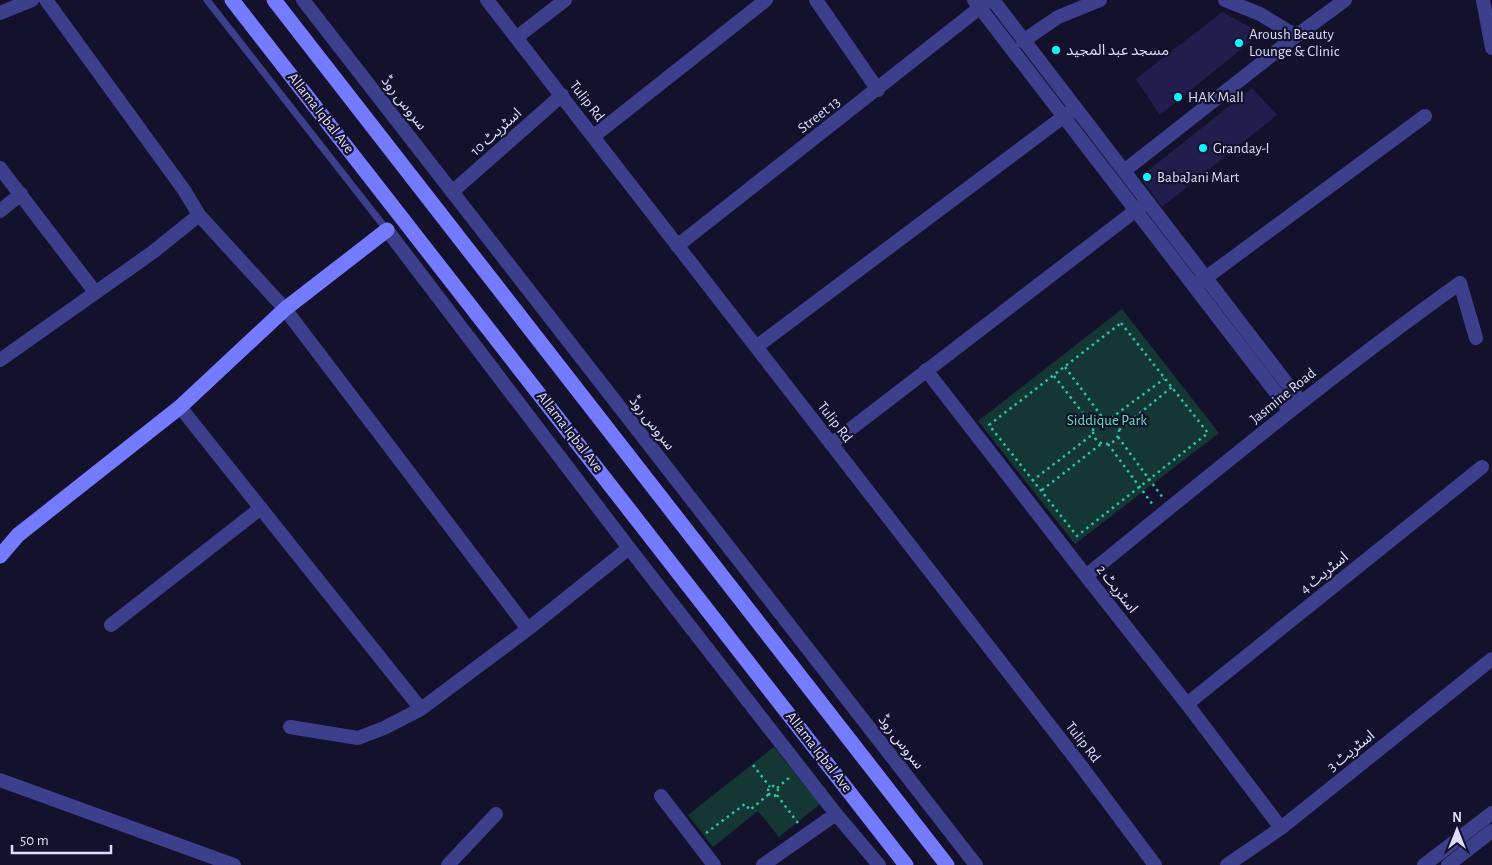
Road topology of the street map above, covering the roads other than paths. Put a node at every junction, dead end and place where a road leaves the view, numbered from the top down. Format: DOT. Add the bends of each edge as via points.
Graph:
graph roads {
  1 [pos="32,0"];
  2 [pos="46,0"];
  3 [pos="207,0"];
  4 [pos="232,0"];
  5 [pos="274,0"];
  6 [pos="303,0"];
  7 [pos="487,0"];
  8 [pos="565,0"];
  9 [pos="766,0"];
  10 [pos="816,0"];
  11 [pos="1100,0"];
  12 [pos="1225,0"];
  13 [pos="1345,0"];
  14 [pos="1483,0"];
  15 [pos="984,2"];
  16 [pos="0,13"];
  17 [pos="1296,36"];
  18 [pos="517,37"];
  19 [pos="1023,41"];
  20 [pos="1492,48"];
  21 [pos="878,90"];
  22 [pos="562,95"];
  23 [pos="1069,112"];
  24 [pos="1425,116"];
  25 [pos="594,136"];
  26 [pos="0,168"];
  27 [pos="1124,171"];
  28 [pos="452,192"];
  29 [pos="21,194"];
  30 [pos="1142,206"];
  31 [pos="0,212"];
  32 [pos="199,215"];
  33 [pos="387,230"];
  34 [pos="677,246"];
  35 [pos="1201,281"];
  36 [pos="95,292"];
  37 [pos="284,309"];
  38 [pos="1476,338"];
  39 [pos="756,348"];
  40 [pos="0,360"];
  41 [pos="926,370"];
  42 [pos="1295,406"];
  43 [pos="180,407"];
  44 [pos="831,444"];
  45 [pos="1482,467"];
  46 [pos="261,508"];
  47 [pos="629,548"];
  48 [pos="0,556"];
  49 [pos="1086,576"];
  50 [pos="111,625"];
  51 [pos="528,628"];
  52 [pos="1492,659"];
  53 [pos="1187,704"];
  54 [pos="421,709"];
  55 [pos="290,727"];
  56 [pos="0,780"];
  57 [pos="661,796"];
  58 [pos="1492,813"];
  59 [pos="496,814"];
  60 [pos="836,814"];
  61 [pos="1281,828"];
  62 [pos="1492,831"];
  63 [pos="1439,853"];
  64 [pos="234,865"];
  65 [pos="448,865"];
  66 [pos="714,865"];
  67 [pos="762,865"];
  68 [pos="879,865"];
  69 [pos="906,865"];
  70 [pos="947,865"];
  71 [pos="976,865"];
  72 [pos="1155,865"];
  73 [pos="1227,865"];
  74 [pos="1424,865"];
  75 [pos="1449,865"];
  1 -- 16 [label="street"];
  2 -- 32 [label="street"];
  3 -- 33 [label="lane"];
  4 -- 69 [label="main road, Allama Iqbal Ave"];
  5 -- 70 [label="main road, Allama Iqbal Ave"];
  6 -- 28 [label="street, سروس روڈ"];
  7 -- 18 [label="street, Tulip Rd"];
  8 -- 18 [label="street"];
  9 -- 25 [label="street"];
  10 -- 21 [label="street"];
  11 -- 19 [label="street" via="1058,17"];
  12 -- 17 [label="street" via="1260,14"];
  13 -- 17 [label="street"];
  14 -- 20 [label="street"];
  15 -- 19 [label="street"];
  15 -- 21 [label="street, Street 13"];
  15 -- 23 [label="street"];
  17 -- 27 [label="street"];
  18 -- 22 [label="street, Tulip Rd"];
  19 -- 23 [label="street"];
  21 -- 34 [label="street, Street 13"];
  22 -- 25 [label="street, Tulip Rd"];
  22 -- 28 [label="street, اسٹریٹ 10"];
  23 -- 27 [label="street"];
  23 -- 30 [label="street"];
  23 -- 39 [label="street"];
  24 -- 35 [label="street"];
  25 -- 34 [label="street, Tulip Rd"];
  26 -- 29 [label="street"];
  27 -- 30 [label="street"];
  28 -- 71 [label="street, سروس روڈ"];
  29 -- 31 [label="street"];
  29 -- 36 [label="street"];
  30 -- 35 [label="street"];
  30 -- 41 [label="street"];
  32 -- 36 [label="street"];
  32 -- 37 [label="street"];
  33 -- 37 [label="main road"];
  33 -- 47 [label="street"];
  34 -- 39 [label="street, Tulip Rd"];
  35 -- 42 [label="street"];
  36 -- 40 [label="street"];
  37 -- 43 [label="main road"];
  37 -- 51 [label="street"];
  38 -- 42 [label="street, Jasmine Road" via="1460,282"];
  39 -- 44 [label="street, Tulip Rd"];
  41 -- 44 [label="street"];
  41 -- 49 [label="street, اسٹریٹ 2"];
  42 -- 49 [label="street, Jasmine Road"];
  43 -- 46 [label="street"];
  43 -- 48 [label="main road" via="18,535"];
  44 -- 72 [label="street, Tulip Rd"];
  45 -- 53 [label="street, اسٹریٹ 4"];
  46 -- 50 [label="street"];
  46 -- 54 [label="street"];
  47 -- 51 [label="street"];
  47 -- 60 [label="street"];
  49 -- 53 [label="street, اسٹریٹ 2"];
  51 -- 54 [label="street"];
  52 -- 61 [label="street, اسٹریٹ 3"];
  53 -- 61 [label="street, اسٹریٹ 2"];
  54 -- 55 [label="street" via="358,738"];
  56 -- 64 [label="street"];
  57 -- 66 [label="street"];
  58 -- 63 [label="street"];
  59 -- 65 [label="street"];
  60 -- 67 [label="street"];
  60 -- 68 [label="street"];
  61 -- 73 [label="street, اسٹریٹ 3"];
  62 -- 75 [label="street"];
  63 -- 74 [label="street"];
  63 -- 75 [label="street"];
}
